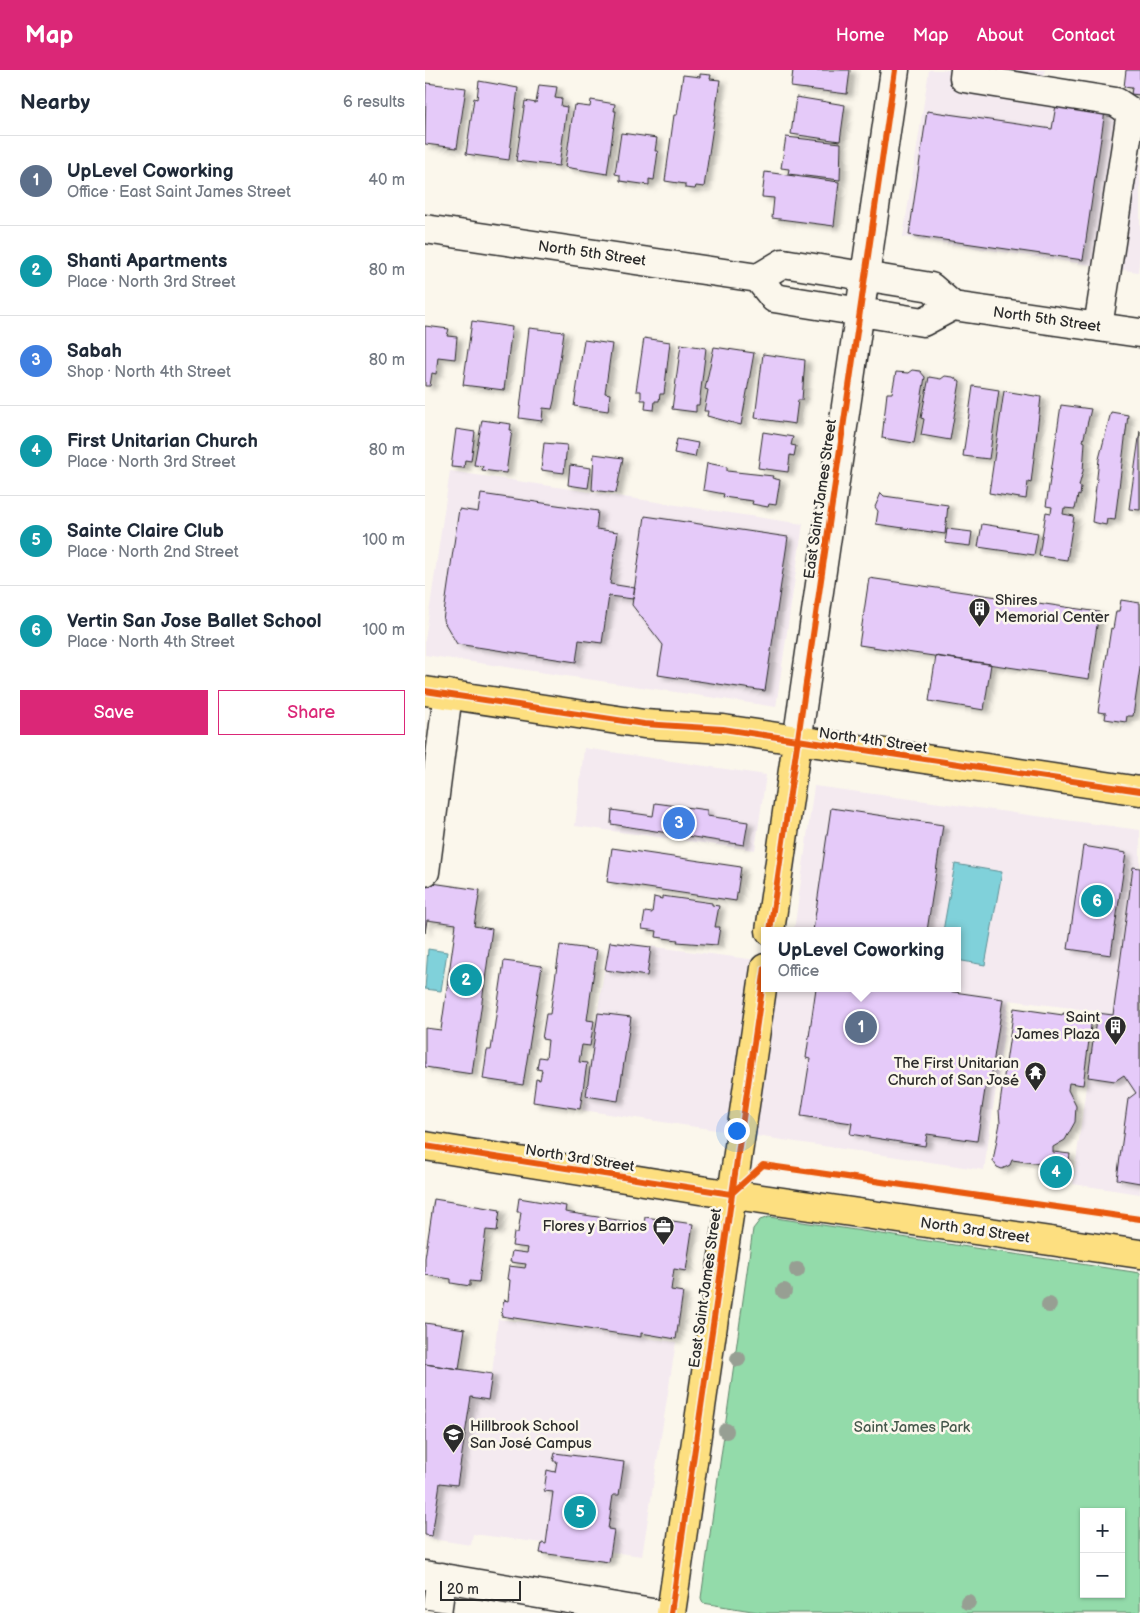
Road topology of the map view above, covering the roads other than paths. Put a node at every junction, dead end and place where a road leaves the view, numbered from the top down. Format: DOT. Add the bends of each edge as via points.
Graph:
graph roads {
  1 [pos="895,70"];
  2 [pos="965,70"];
  3 [pos="1002,77"];
  4 [pos="425,229"];
  5 [pos="864,276"];
  6 [pos="758,278"];
  7 [pos="953,306"];
  8 [pos="859,312"];
  9 [pos="1099,327"];
  10 [pos="1140,333"];
  11 [pos="437,693"];
  12 [pos="797,742"];
  13 [pos="1140,791"];
  14 [pos="425,872"];
  15 [pos="771,927"];
  16 [pos="761,992"];
  17 [pos="425,1146"];
  18 [pos="731,1194"];
  19 [pos="1140,1254"];
  20 [pos="434,1576"];
  21 [pos="437,1613"];
  22 [pos="652,1613"];
  23 [pos="671,1613"];
  1 -- 5 [label="street, East Saint James Street"];
  2 -- 3 [label="street" via="964,78"];
  3 -- 9 [label="street" via="1116,102 1131,112"];
  4 -- 6 [label="street, North 5th Street"];
  5 -- 6 [label="street" via="783,263"];
  5 -- 7 [label="street" via="931,287"];
  5 -- 8 [label="street, East Saint James Street"];
  6 -- 8 [label="street" via="774,298"];
  7 -- 8 [label="street" via="923,322"];
  7 -- 9 [label="street, North 5th Street"];
  8 -- 12 [label="street, East Saint James Street"];
  9 -- 10 [label="street, North 5th Street"];
  11 -- 12 [label="main road, North 4th Street" via="644,724 723,730"];
  11 -- 14 [label="street"];
  12 -- 13 [label="main road, North 4th Street"];
  12 -- 15 [label="main road, East Saint James Street"];
  16 -- 18 [label="main road, East Saint James Street"];
  17 -- 18 [label="main road, North 3rd Street"];
  18 -- 19 [label="main road, North 3rd Street"];
  18 -- 23 [label="main road, East Saint James Street"];
  20 -- 21 [label="street"];
  20 -- 22 [label="street"];
}
